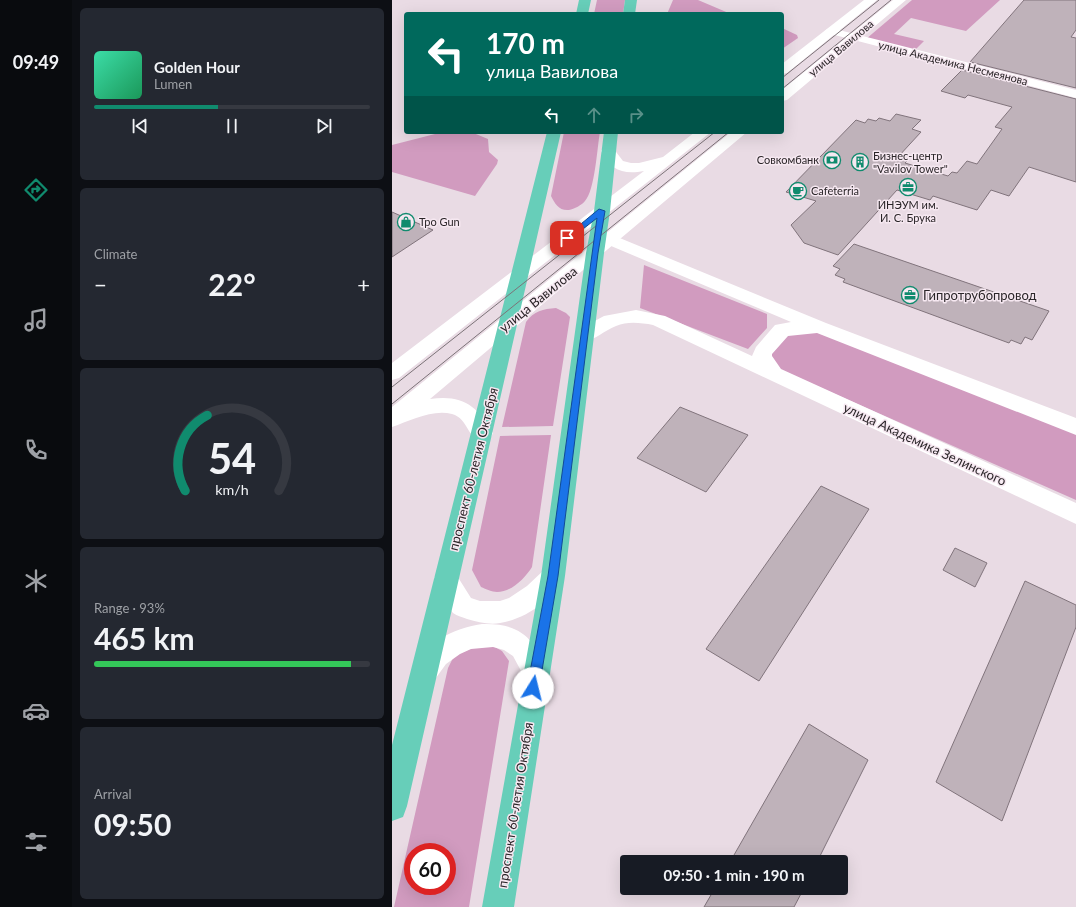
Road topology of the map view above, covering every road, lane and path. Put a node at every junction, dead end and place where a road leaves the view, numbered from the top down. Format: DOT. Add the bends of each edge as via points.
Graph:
graph roads {
  1 [pos="585,0"];
  2 [pos="631,0"];
  3 [pos="871,0"];
  4 [pos="900,0"];
  5 [pos="582,12"];
  6 [pos="629,12"];
  7 [pos="831,32"];
  8 [pos="854,37"];
  9 [pos="784,68"];
  10 [pos="1076,94"];
  11 [pos="784,95"];
  12 [pos="554,134"];
  13 [pos="611,134"];
  14 [pos="701,134"];
  15 [pos="738,134"];
  16 [pos="608,151"];
  17 [pos="670,159"];
  18 [pos="602,211"];
  19 [pos="610,240"];
  20 [pos="595,253"];
  21 [pos="521,274"];
  22 [pos="778,309"];
  23 [pos="509,323"];
  24 [pos="819,327"];
  25 [pos="585,334"];
  26 [pos="736,357"];
  27 [pos="392,373"];
  28 [pos="774,374"];
  29 [pos="392,419"];
  30 [pos="1076,427"];
  31 [pos="482,433"];
  32 [pos="1076,514"];
  33 [pos="553,576"];
  34 [pos="446,578"];
  35 [pos="424,673"];
  36 [pos="536,673"];
  37 [pos="392,806"];
  38 [pos="498,907"];
  1 -- 5 [label="main road"];
  2 -- 6 [label="main road"];
  3 -- 7 [label="main road, улица Вавилова"];
  4 -- 8 [label="main road, улица Вавилова"];
  7 -- 8 [label="street, улица Академика Несмеянова"];
  7 -- 9 [label="main road, улица Вавилова"];
  8 -- 10 [label="street, улица Академика Несмеянова"];
  8 -- 11 [label="main road, улица Вавилова"];
  12 -- 21 [label="main road, проспект 60-летия Октября"];
  13 -- 16 [label="main road, проспект 60-летия Октября"];
  14 -- 17 [label="main road"];
  15 -- 19 [label="main road, улица Вавилова"];
  16 -- 17 [label="main road" via="616,165 626,168 641,167"];
  16 -- 18 [label="main road, проспект 60-летия Октября"];
  17 -- 18 [label="main road"];
  18 -- 20 [label="main road, проспект 60-летия Октября"];
  18 -- 21 [label="main road"];
  19 -- 20 [label="main road, улица Вавилова"];
  19 -- 22 [label="main road, улица Академика Зелинского"];
  20 -- 23 [label="main road, улица Вавилова"];
  20 -- 25 [label="main road, проспект 60-летия Октября"];
  21 -- 23 [label="main road, проспект 60-летия Октября"];
  21 -- 27 [label="main road"];
  22 -- 24 [label="main road, улица Академика Зелинского"];
  22 -- 26 [label="main road" via="778,328 760,350 754,354"];
  23 -- 29 [label="main road, улица Вавилова"];
  23 -- 31 [label="main road, проспект 60-летия Октября"];
  24 -- 28 [label="main road, улица Академика Зелинского" via="782,330 762,352 762,357"];
  24 -- 30 [label="main road, улица Академика Зелинского"];
  25 -- 26 [label="main road, улица Академика Зелинского" via="611,320 636,316 658,320"];
  25 -- 33 [label="main road, проспект 60-летия Октября"];
  26 -- 28 [label="main road, улица Академика Зелинского"];
  28 -- 32 [label="main road, улица Академика Зелинского"];
  29 -- 31 [label="main road" via="430,406 446,406 462,410 472,418"];
  31 -- 34 [label="main road, проспект 60-летия Октября"];
  33 -- 34 [label="street" via="536,594 516,607 500,612 480,612 463,606"];
  33 -- 36 [label="main road, проспект 60-летия Октября"];
  34 -- 35 [label="main road, проспект 60-летия Октября"];
  35 -- 36 [label="street" via="440,652 456,643 478,636 497,636 523,649"];
  35 -- 37 [label="main road, проспект 60-летия Октября"];
  36 -- 38 [label="main road, проспект 60-летия Октября"];
}
